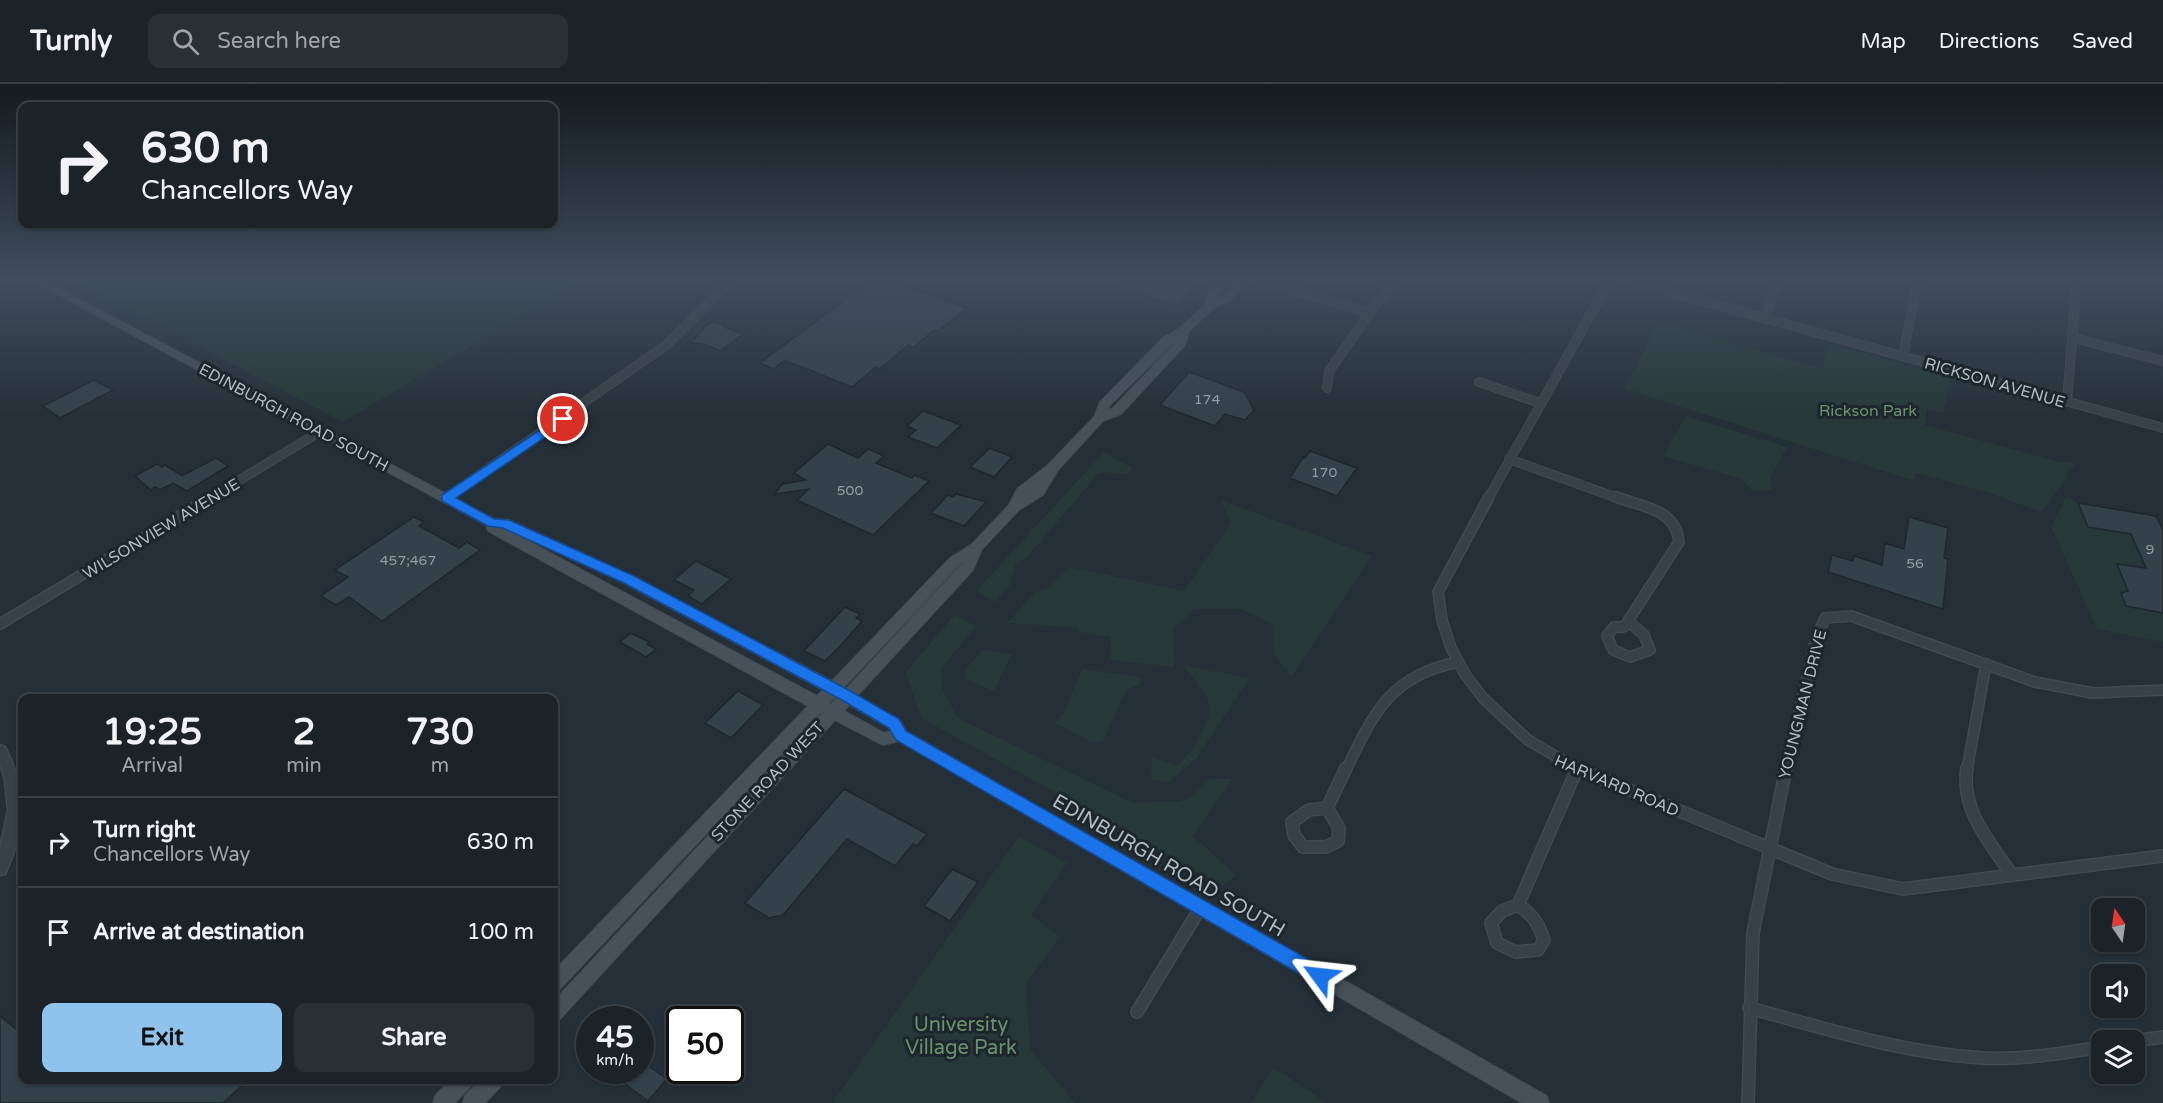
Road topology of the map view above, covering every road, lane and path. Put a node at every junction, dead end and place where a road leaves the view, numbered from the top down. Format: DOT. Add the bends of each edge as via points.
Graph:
graph roads {
  1 [pos="123,326"];
  2 [pos="686,326"];
  3 [pos="1189,326"];
  4 [pos="1360,326"];
  5 [pos="1584,326"];
  6 [pos="1790,326"];
  7 [pos="1909,326"];
  8 [pos="2074,326"];
  9 [pos="2073,338"];
  10 [pos="1903,357"];
  11 [pos="2163,361"];
  12 [pos="1479,382"];
  13 [pos="1327,388"];
  14 [pos="2067,402"];
  15 [pos="1540,403"];
  16 [pos="2163,428"];
  17 [pos="321,431"];
  18 [pos="1509,459"];
  19 [pos="446,498"];
  20 [pos="492,523"];
  21 [pos="977,547"];
  22 [pos="1628,621"];
  23 [pos="0,624"];
  24 [pos="1458,662"];
  25 [pos="1986,664"];
  26 [pos="832,688"];
  27 [pos="2163,690"];
  28 [pos="847,696"];
  29 [pos="826,707"];
  30 [pos="901,735"];
  31 [pos="0,751"];
  32 [pos="1577,769"];
  33 [pos="1327,808"];
  34 [pos="683,844"];
  35 [pos="1768,849"];
  36 [pos="2163,856"];
  37 [pos="0,868"];
  38 [pos="680,874"];
  39 [pos="2012,875"];
  40 [pos="1518,905"];
  41 [pos="1201,907"];
  42 [pos="558,979"];
  43 [pos="1749,1008"];
  44 [pos="558,1009"];
  45 [pos="1137,1012"];
  46 [pos="2163,1037"];
  47 [pos="2145,1039"];
  48 [pos="2091,1049"];
  49 [pos="459,1084"];
  50 [pos="489,1084"];
  51 [pos="442,1103"];
  52 [pos="472,1103"];
  53 [pos="1540,1103"];
  54 [pos="1748,1103"];
  1 -- 17 [label="main road, EDINBURGH ROAD SOUTH"];
  2 -- 19 [label="street" via="665,346"];
  3 -- 21 [label="main road, STONE ROAD WEST" via="1181,343 1117,411 1099,418 1052,468 1047,484 1035,497 1015,507"];
  4 -- 13 [label="street" via="1329,371"];
  5 -- 15 [label="street, HARVARD ROAD"];
  6 -- 10 [label="street, RICKSON AVENUE"];
  7 -- 10 [label="street"];
  8 -- 9 [label="street"];
  9 -- 11 [label="street"];
  9 -- 14 [label="street"];
  10 -- 14 [label="street, RICKSON AVENUE"];
  12 -- 15 [label="street"];
  14 -- 16 [label="street, RICKSON AVENUE"];
  15 -- 18 [label="street, HARVARD ROAD"];
  17 -- 19 [label="main road, EDINBURGH ROAD SOUTH"];
  17 -- 23 [label="street, WILSONVIEW AVENUE"];
  18 -- 22 [label="street" via="1669,516 1678,530 1678,542"];
  18 -- 24 [label="street, HARVARD ROAD" via="1438,592 1438,610"];
  19 -- 20 [label="main road, EDINBURGH ROAD SOUTH"];
  20 -- 26 [label="main road, EDINBURGH ROAD SOUTH" via="504,523 629,580"];
  20 -- 29 [label="main road, EDINBURGH ROAD SOUTH" via="502,533"];
  21 -- 26 [label="main road, STONE ROAD WEST" via="955,561"];
  21 -- 28 [label="main road, STONE ROAD WEST" via="968,567"];
  22 -- 22 [label="street" via="1644,635 1650,650 1638,658 1621,657 1609,646 1606,636"];
  24 -- 32 [label="street, HARVARD ROAD" via="1502,717 1549,756"];
  24 -- 33 [label="street" via="1421,672 1399,686 1378,711"];
  25 -- 27 [label="street, YOUNGMAN DRIVE" via="2035,682 2093,693"];
  25 -- 35 [label="street, YOUNGMAN DRIVE" via="1851,615 1825,618 1816,639"];
  25 -- 39 [label="street" via="1964,786 1978,825"];
  26 -- 28 [label="main road, EDINBURGH ROAD SOUTH"];
  26 -- 29 [label="main road, STONE ROAD WEST"];
  28 -- 29 [label="main road, STONE ROAD WEST"];
  28 -- 30 [label="main road, EDINBURGH ROAD SOUTH" via="894,724"];
  29 -- 30 [label="main road, EDINBURGH ROAD SOUTH" via="883,739"];
  29 -- 34 [label="main road, STONE ROAD WEST"];
  29 -- 38 [label="main road, STONE ROAD WEST"];
  30 -- 41 [label="main road, EDINBURGH ROAD SOUTH"];
  31 -- 37 [label="street" via="13,783 16,810"];
  32 -- 35 [label="street, HARVARD ROAD"];
  32 -- 40 [label="street"];
  33 -- 33 [label="street" via="1336,819 1340,833 1337,843 1326,850 1303,847 1294,835 1292,822 1309,810"];
  34 -- 38 [label="main road"];
  34 -- 42 [label="main road, STONE ROAD WEST"];
  35 -- 39 [label="street, HARVARD ROAD" via="1832,874 1903,889"];
  35 -- 43 [label="street, YOUNGMAN DRIVE" via="1753,933"];
  36 -- 39 [label="street, HARVARD ROAD"];
  38 -- 44 [label="main road, STONE ROAD WEST"];
  40 -- 40 [label="street" via="1532,914 1540,926 1544,940 1538,950 1509,951 1497,943 1491,923 1502,911"];
  41 -- 45 [label="street"];
  41 -- 53 [label="main road, EDINBURGH ROAD SOUTH"];
  43 -- 48 [label="street" via="1868,1040 1971,1057 2051,1055"];
  43 -- 54 [label="street, YOUNGMAN DRIVE"];
  46 -- 47 [label="street"];
  49 -- 51 [label="main road"];
  50 -- 52 [label="main road"];
}
